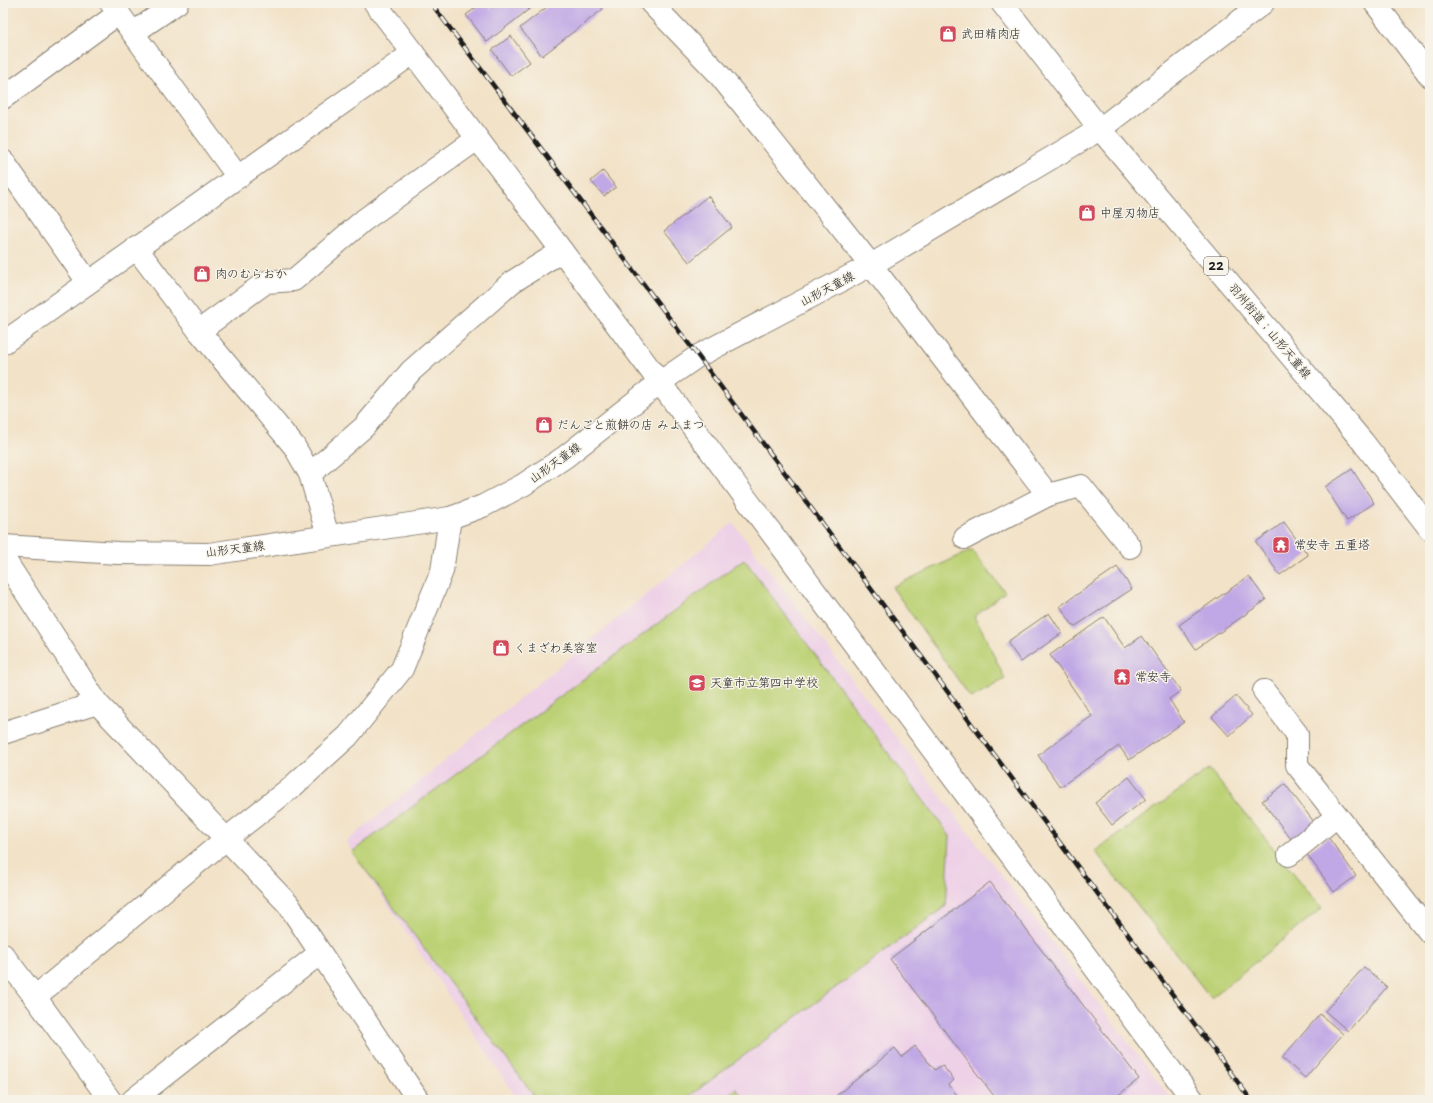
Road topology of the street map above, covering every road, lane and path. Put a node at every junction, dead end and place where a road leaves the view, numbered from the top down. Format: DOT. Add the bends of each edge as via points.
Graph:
graph roads {
  1 [pos="177,3"];
  2 [pos="374,3"];
  3 [pos="651,3"];
  4 [pos="1002,3"];
  5 [pos="1263,3"];
  6 [pos="1376,3"];
  7 [pos="115,8"];
  8 [pos="133,33"];
  9 [pos="413,53"];
  10 [pos="1430,76"];
  11 [pos="3,98"];
  12 [pos="1100,129"];
  13 [pos="477,139"];
  14 [pos="3,161"];
  15 [pos="238,177"];
  16 [pos="136,248"];
  17 [pos="562,251"];
  18 [pos="871,266"];
  19 [pos="88,282"];
  20 [pos="199,331"];
  21 [pos="3,343"];
  22 [pos="659,382"];
  23 [pos="310,474"];
  24 [pos="1048,495"];
  25 [pos="450,518"];
  26 [pos="1430,529"];
  27 [pos="328,536"];
  28 [pos="965,538"];
  29 [pos="3,546"];
  30 [pos="1130,547"];
  31 [pos="3,557"];
  32 [pos="1264,690"];
  33 [pos="97,703"];
  34 [pos="3,733"];
  35 [pos="1337,816"];
  36 [pos="226,839"];
  37 [pos="1289,855"];
  38 [pos="1430,933"];
  39 [pos="320,953"];
  40 [pos="3,955"];
  41 [pos="35,997"];
  42 [pos="110,1100"];
  43 [pos="132,1100"];
  44 [pos="418,1100"];
  45 [pos="1193,1100"];
  1 -- 8 [label="street"];
  2 -- 9 [label="street"];
  3 -- 18 [label="street" via="717,72"];
  4 -- 12 [label="street, 羽州街道；山形天童線 / 22"];
  5 -- 12 [label="street, 山形天童線"];
  6 -- 10 [label="street"];
  7 -- 8 [label="street"];
  7 -- 11 [label="street"];
  8 -- 15 [label="street"];
  9 -- 13 [label="street"];
  9 -- 15 [label="street"];
  12 -- 18 [label="street, 山形天童線"];
  12 -- 26 [label="street, 羽州街道；山形天童線 / 22" via="1363,442"];
  13 -- 17 [label="street"];
  13 -- 20 [label="street" via="364,220 294,280 266,282"];
  14 -- 19 [label="street"];
  15 -- 16 [label="street"];
  16 -- 19 [label="street"];
  16 -- 20 [label="street"];
  17 -- 22 [label="street"];
  17 -- 23 [label="street" via="512,282 411,371 364,427"];
  18 -- 22 [label="street, 山形天童線" via="698,356"];
  18 -- 24 [label="street"];
  19 -- 21 [label="street"];
  20 -- 23 [label="street" via="294,446"];
  22 -- 25 [label="street, 山形天童線" via="565,457 523,485 483,506"];
  22 -- 45 [label="street"];
  23 -- 27 [label="street"];
  24 -- 28 [label="street"];
  24 -- 30 [label="street" via="1081,486"];
  25 -- 27 [label="street, 山形天童線"];
  25 -- 36 [label="street" via="442,571 402,669 348,736 293,786"];
  27 -- 29 [label="street, 山形天童線" via="209,554 118,553"];
  31 -- 33 [label="street"];
  32 -- 35 [label="street" via="1297,734 1297,765"];
  33 -- 34 [label="street"];
  33 -- 36 [label="street"];
  35 -- 37 [label="street"];
  35 -- 38 [label="street"];
  36 -- 39 [label="street" via="288,904"];
  36 -- 41 [label="street"];
  39 -- 43 [label="street"];
  39 -- 44 [label="street"];
  40 -- 41 [label="street"];
  41 -- 42 [label="street"];
}
